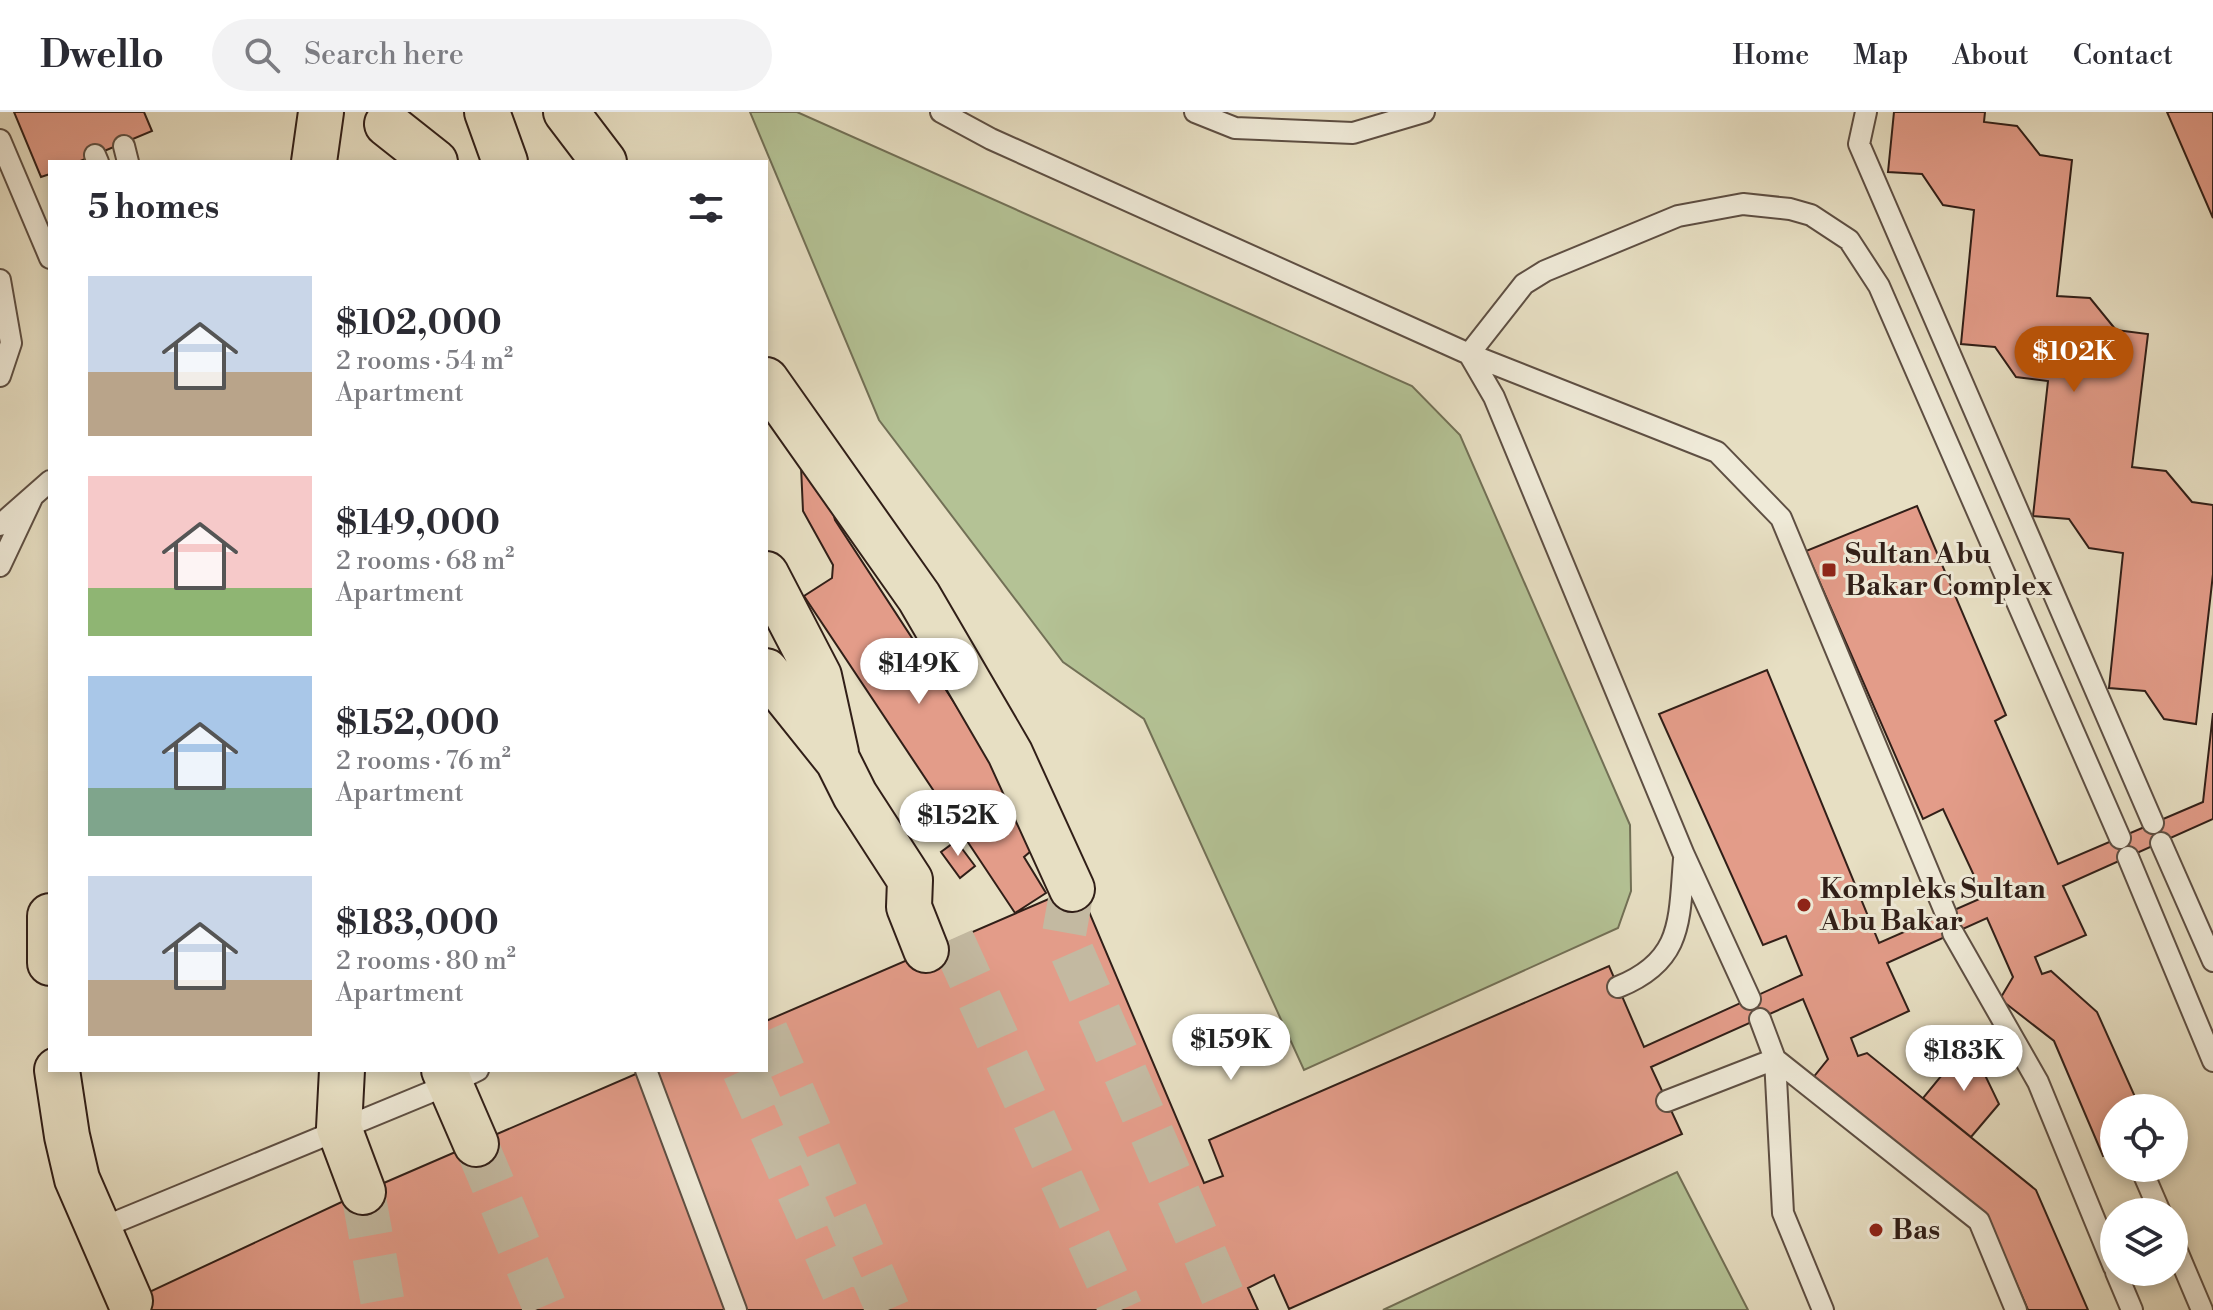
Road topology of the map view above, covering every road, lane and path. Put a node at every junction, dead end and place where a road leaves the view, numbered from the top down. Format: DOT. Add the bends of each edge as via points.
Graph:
graph roads {
  1 [pos="321,112"];
  2 [pos="487,112"];
  3 [pos="566,112"];
  4 [pos="941,112"];
  5 [pos="1195,112"];
  6 [pos="1424,112"];
  7 [pos="1866,112"];
  8 [pos="387,133"];
  9 [pos="0,140"];
  10 [pos="314,160"];
  11 [pos="432,160"];
  12 [pos="504,160"];
  13 [pos="602,160"];
  14 [pos="48,253"];
  15 [pos="0,280"];
  16 [pos="1469,354"];
  17 [pos="0,376"];
  18 [pos="768,383"];
  19 [pos="48,483"];
  20 [pos="33,496"];
  21 [pos="0,525"];
  22 [pos="0,566"];
  23 [pos="768,578"];
  24 [pos="768,674"];
  25 [pos="838,761"];
  26 [pos="2153,823"];
  27 [pos="2161,843"];
  28 [pos="1684,855"];
  29 [pos="1072,889"];
  30 [pos="939,944"];
  31 [pos="2213,961"];
  32 [pos="1618,987"];
  33 [pos="1750,999"];
  34 [pos="1760,1019"];
  35 [pos="1775,1059"];
  36 [pos="2213,1061"];
  37 [pos="57,1072"];
  38 [pos="342,1072"];
  39 [pos="647,1072"];
  40 [pos="457,1075"];
  41 [pos="1667,1101"];
  42 [pos="339,1128"];
  43 [pos="476,1144"];
  44 [pos="363,1192"];
  45 [pos="99,1229"];
  46 [pos="2100,1233"];
  47 [pos="2188,1277"];
  48 [pos="2122,1286"];
  49 [pos="130,1301"];
  50 [pos="736,1310"];
  51 [pos="1823,1310"];
  52 [pos="2016,1310"];
  53 [pos="2132,1310"];
  54 [pos="2202,1310"];
  1 -- 10 [label="highway"];
  2 -- 12 [label="highway"];
  3 -- 13 [label="highway"];
  4 -- 16 [label="lane"];
  5 -- 6 [label="lane" via="1235,128 1353,133"];
  7 -- 26 [label="lane" via="1859,144"];
  8 -- 11 [label="highway"];
  9 -- 14 [label="lane"];
  15 -- 17 [label="lane" via="11,343"];
  16 -- 28 [label="lane" via="1494,397"];
  16 -- 36 [label="lane" via="1524,284 1678,216 1743,204 1790,209 1811,215 1849,240 1879,286"];
  16 -- 46 [label="lane" via="1717,452 1781,518 1950,923 2038,1082"];
  18 -- 29 [label="highway" via="919,597 1010,753"];
  19 -- 20 [label="lane"];
  20 -- 21 [label="lane"];
  20 -- 22 [label="lane"];
  23 -- 25 [label="highway" via="819,676"];
  24 -- 25 [label="highway"];
  25 -- 30 [label="highway" via="910,880 909,907"];
  27 -- 31 [label="lane"];
  28 -- 32 [label="lane" via="1680,914 1669,950 1641,978"];
  28 -- 33 [label="lane"];
  34 -- 35 [label="lane"];
  35 -- 41 [label="lane"];
  35 -- 51 [label="lane" via="1783,1213"];
  35 -- 52 [label="lane" via="1979,1221"];
  37 -- 45 [label="highway" via="77,1179"];
  38 -- 42 [label="highway"];
  39 -- 50 [label="lane"];
  40 -- 42 [label="lane"];
  40 -- 43 [label="highway"];
  42 -- 44 [label="highway"];
  42 -- 45 [label="lane"];
  45 -- 49 [label="highway"];
  47 -- 54 [label="lane"];
  48 -- 53 [label="lane"];
}
